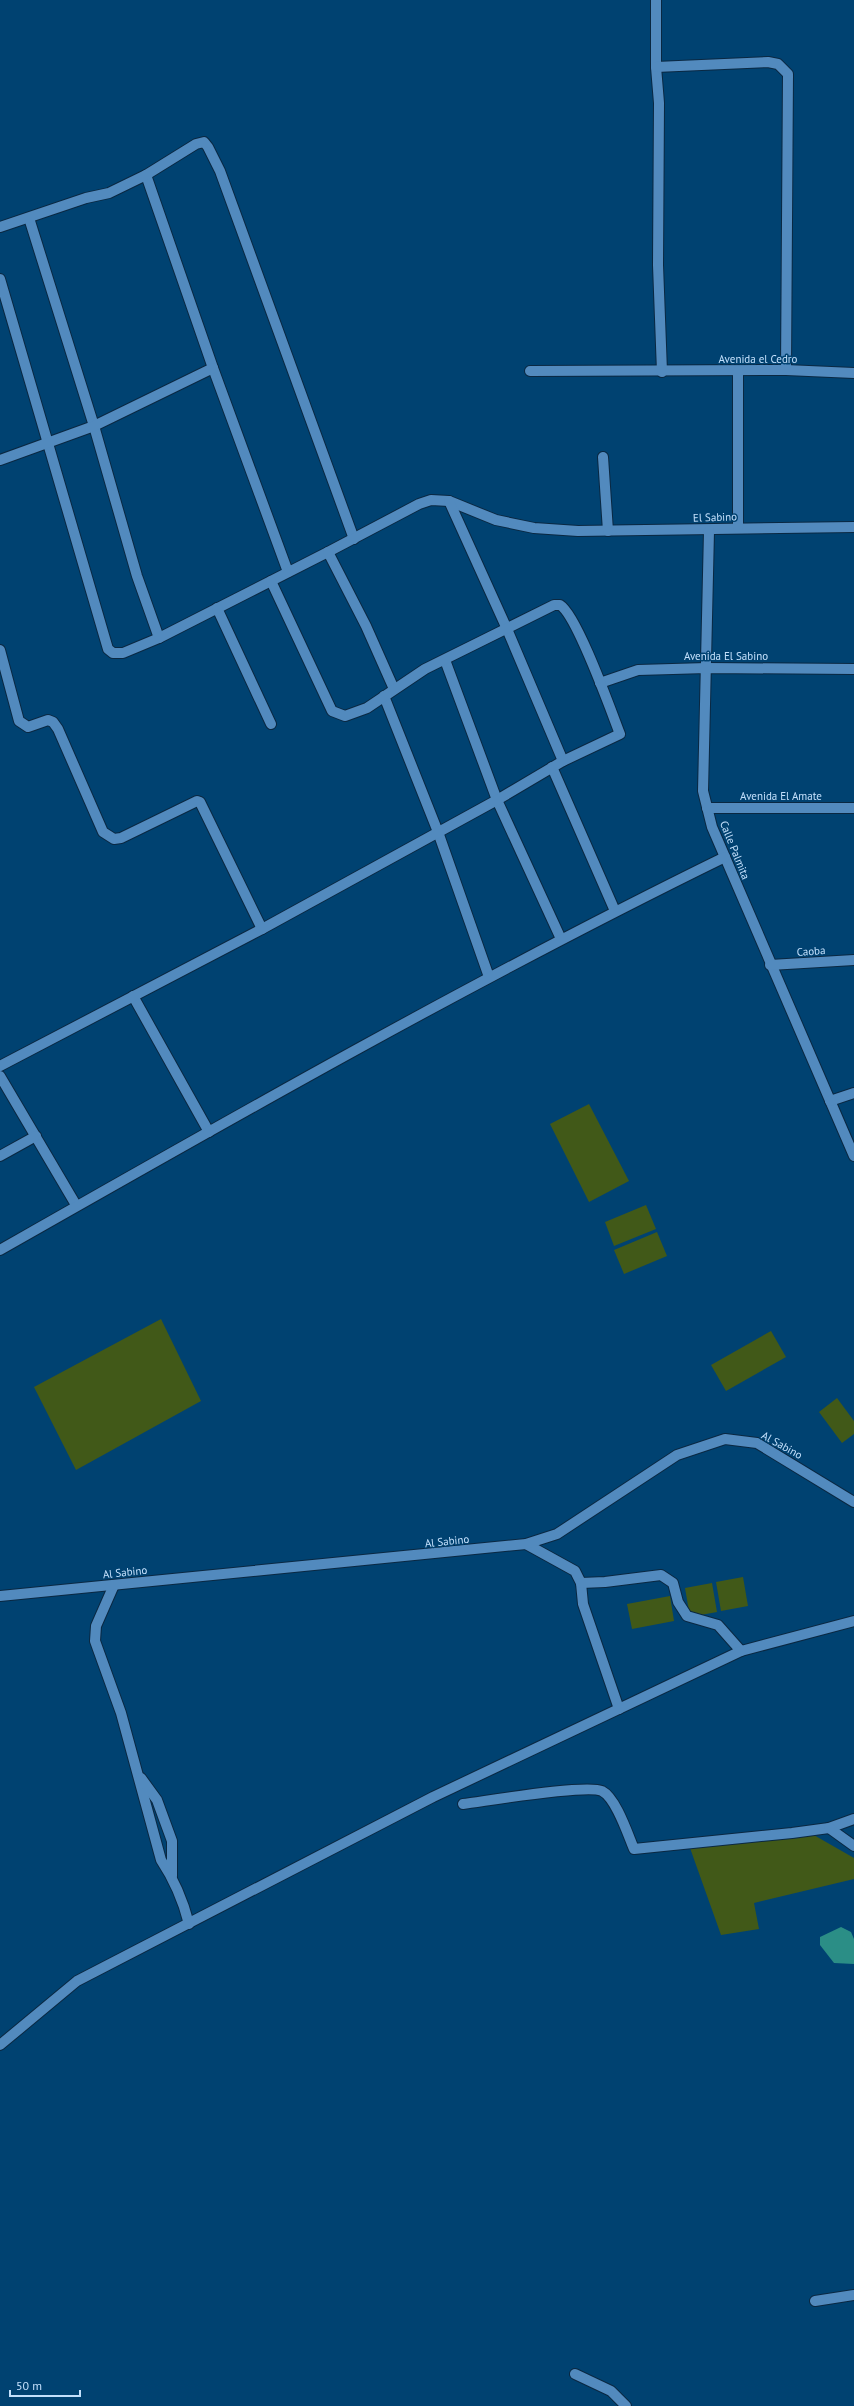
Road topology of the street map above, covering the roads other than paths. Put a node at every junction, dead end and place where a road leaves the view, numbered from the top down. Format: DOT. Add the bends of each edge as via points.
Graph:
graph roads {
  1 [pos="656,0"];
  2 [pos="656,67"];
  3 [pos="146,175"];
  4 [pos="29,218"];
  5 [pos="0,227"];
  6 [pos="0,279"];
  7 [pos="213,368"];
  8 [pos="786,370"];
  9 [pos="530,371"];
  10 [pos="738,371"];
  11 [pos="662,372"];
  12 [pos="854,373"];
  13 [pos="94,426"];
  14 [pos="47,443"];
  15 [pos="603,457"];
  16 [pos="0,460"];
  17 [pos="449,501"];
  18 [pos="854,527"];
  19 [pos="738,528"];
  20 [pos="709,530"];
  21 [pos="608,531"];
  22 [pos="354,538"];
  23 [pos="328,552"];
  24 [pos="288,572"];
  25 [pos="271,581"];
  26 [pos="217,608"];
  27 [pos="508,628"];
  28 [pos="159,638"];
  29 [pos="0,650"];
  30 [pos="445,660"];
  31 [pos="707,668"];
  32 [pos="854,669"];
  33 [pos="600,683"];
  34 [pos="394,689"];
  35 [pos="384,696"];
  36 [pos="271,724"];
  37 [pos="563,761"];
  38 [pos="552,768"];
  39 [pos="497,800"];
  40 [pos="707,808"];
  41 [pos="854,808"];
  42 [pos="438,832"];
  43 [pos="725,857"];
  44 [pos="615,911"];
  45 [pos="262,929"];
  46 [pos="561,939"];
  47 [pos="854,960"];
  48 [pos="770,965"];
  49 [pos="489,977"];
  50 [pos="134,996"];
  51 [pos="0,1066"];
  52 [pos="0,1076"];
  53 [pos="854,1093"];
  54 [pos="830,1101"];
  55 [pos="209,1132"];
  56 [pos="36,1136"];
  57 [pos="0,1156"];
  58 [pos="854,1156"];
  59 [pos="76,1205"];
  60 [pos="0,1250"];
  61 [pos="854,1502"];
  62 [pos="526,1544"];
  63 [pos="581,1583"];
  64 [pos="114,1585"];
  65 [pos="0,1596"];
  66 [pos="854,1621"];
  67 [pos="741,1650"];
  68 [pos="619,1709"];
  69 [pos="140,1776"];
  70 [pos="463,1804"];
  71 [pos="854,1818"];
  72 [pos="829,1828"];
  73 [pos="854,1846"];
  74 [pos="172,1876"];
  75 [pos="189,1924"];
  76 [pos="0,2045"];
  77 [pos="854,2296"];
  78 [pos="815,2301"];
  79 [pos="575,2374"];
  80 [pos="626,2406"];
  1 -- 2 [label="street"];
  2 -- 8 [label="street" via="768,62 778,64 788,74"];
  2 -- 11 [label="street" via="659,103 658,265"];
  3 -- 4 [label="street" via="109,192"];
  3 -- 7 [label="street"];
  3 -- 22 [label="street" via="196,144 204,142 208,147 220,171"];
  4 -- 5 [label="street"];
  4 -- 13 [label="street"];
  6 -- 14 [label="street"];
  7 -- 13 [label="street"];
  7 -- 24 [label="street"];
  8 -- 10 [label="street, Avenida el Cedro"];
  8 -- 12 [label="street, Avenida el Cedro"];
  9 -- 11 [label="street, Avenida el Cedro"];
  10 -- 11 [label="street, Avenida el Cedro"];
  10 -- 19 [label="street"];
  13 -- 14 [label="street"];
  13 -- 28 [label="street" via="137,576"];
  14 -- 16 [label="street"];
  14 -- 28 [label="street" via="108,649 113,653 123,653"];
  15 -- 21 [label="street"];
  17 -- 21 [label="street, El Sabino" via="496,520 534,528"];
  17 -- 22 [label="street" via="431,500 419,504"];
  17 -- 27 [label="street"];
  18 -- 19 [label="street, El Sabino"];
  19 -- 20 [label="street, El Sabino"];
  20 -- 21 [label="street, El Sabino"];
  20 -- 31 [label="street, Calle Palmita"];
  22 -- 23 [label="street"];
  23 -- 24 [label="street"];
  23 -- 34 [label="street" via="366,626"];
  24 -- 25 [label="street"];
  25 -- 26 [label="street"];
  25 -- 35 [label="street" via="332,711 345,716 367,708"];
  26 -- 28 [label="street"];
  26 -- 36 [label="street"];
  27 -- 30 [label="street"];
  27 -- 33 [label="street" via="554,605 564,608"];
  27 -- 37 [label="street"];
  29 -- 45 [label="street" via="19,721 28,727 48,720 53,722 103,832 114,839 121,838 197,801 200,802"];
  30 -- 34 [label="street" via="425,669"];
  30 -- 39 [label="street"];
  31 -- 32 [label="street, Avenida El Sabino"];
  31 -- 33 [label="street, Avenida El Sabino" via="638,670"];
  31 -- 40 [label="street, Calle Palmita" via="703,791"];
  33 -- 37 [label="street" via="620,734"];
  34 -- 35 [label="street"];
  35 -- 42 [label="street"];
  37 -- 38 [label="street"];
  38 -- 39 [label="street"];
  38 -- 44 [label="street"];
  39 -- 42 [label="street"];
  39 -- 46 [label="street"];
  40 -- 41 [label="street, Avenida El Amate"];
  40 -- 43 [label="street, Calle Palmita"];
  42 -- 45 [label="street"];
  42 -- 49 [label="street"];
  43 -- 44 [label="street"];
  43 -- 48 [label="street, Calle Palmita"];
  44 -- 46 [label="street"];
  45 -- 50 [label="street"];
  46 -- 49 [label="street"];
  47 -- 48 [label="street, Caoba"];
  48 -- 54 [label="street, Calle Palmita"];
  49 -- 55 [label="street"];
  50 -- 51 [label="street"];
  50 -- 55 [label="street"];
  52 -- 56 [label="street"];
  53 -- 54 [label="street"];
  54 -- 58 [label="street, Calle Palmita"];
  55 -- 59 [label="street"];
  56 -- 57 [label="street"];
  56 -- 59 [label="street"];
  59 -- 60 [label="street"];
  61 -- 62 [label="street, Al Sabino" via="758,1443 725,1439 677,1455 557,1534"];
  62 -- 63 [label="street" via="575,1571"];
  62 -- 64 [label="street, Al Sabino"];
  63 -- 67 [label="street" via="661,1575 673,1583 678,1602 687,1616 718,1625"];
  63 -- 68 [label="street" via="583,1604"];
  64 -- 65 [label="street, Al Sabino"];
  64 -- 69 [label="street" via="96,1626 95,1641"];
  66 -- 67 [label="street"];
  67 -- 68 [label="street"];
  68 -- 75 [label="street" via="433,1797 288,1870"];
  69 -- 74 [label="street" via="161,1860"];
  69 -- 74 [label="street" via="157,1800 172,1841"];
  70 -- 72 [label="street" via="558,1792 603,1791 611,1798 634,1849"];
  71 -- 72 [label="street"];
  72 -- 73 [label="street"];
  74 -- 75 [label="street" via="182,1897"];
  75 -- 76 [label="street" via="77,1981"];
  77 -- 78 [label="street"];
  79 -- 80 [label="street" via="611,2391"];
}
